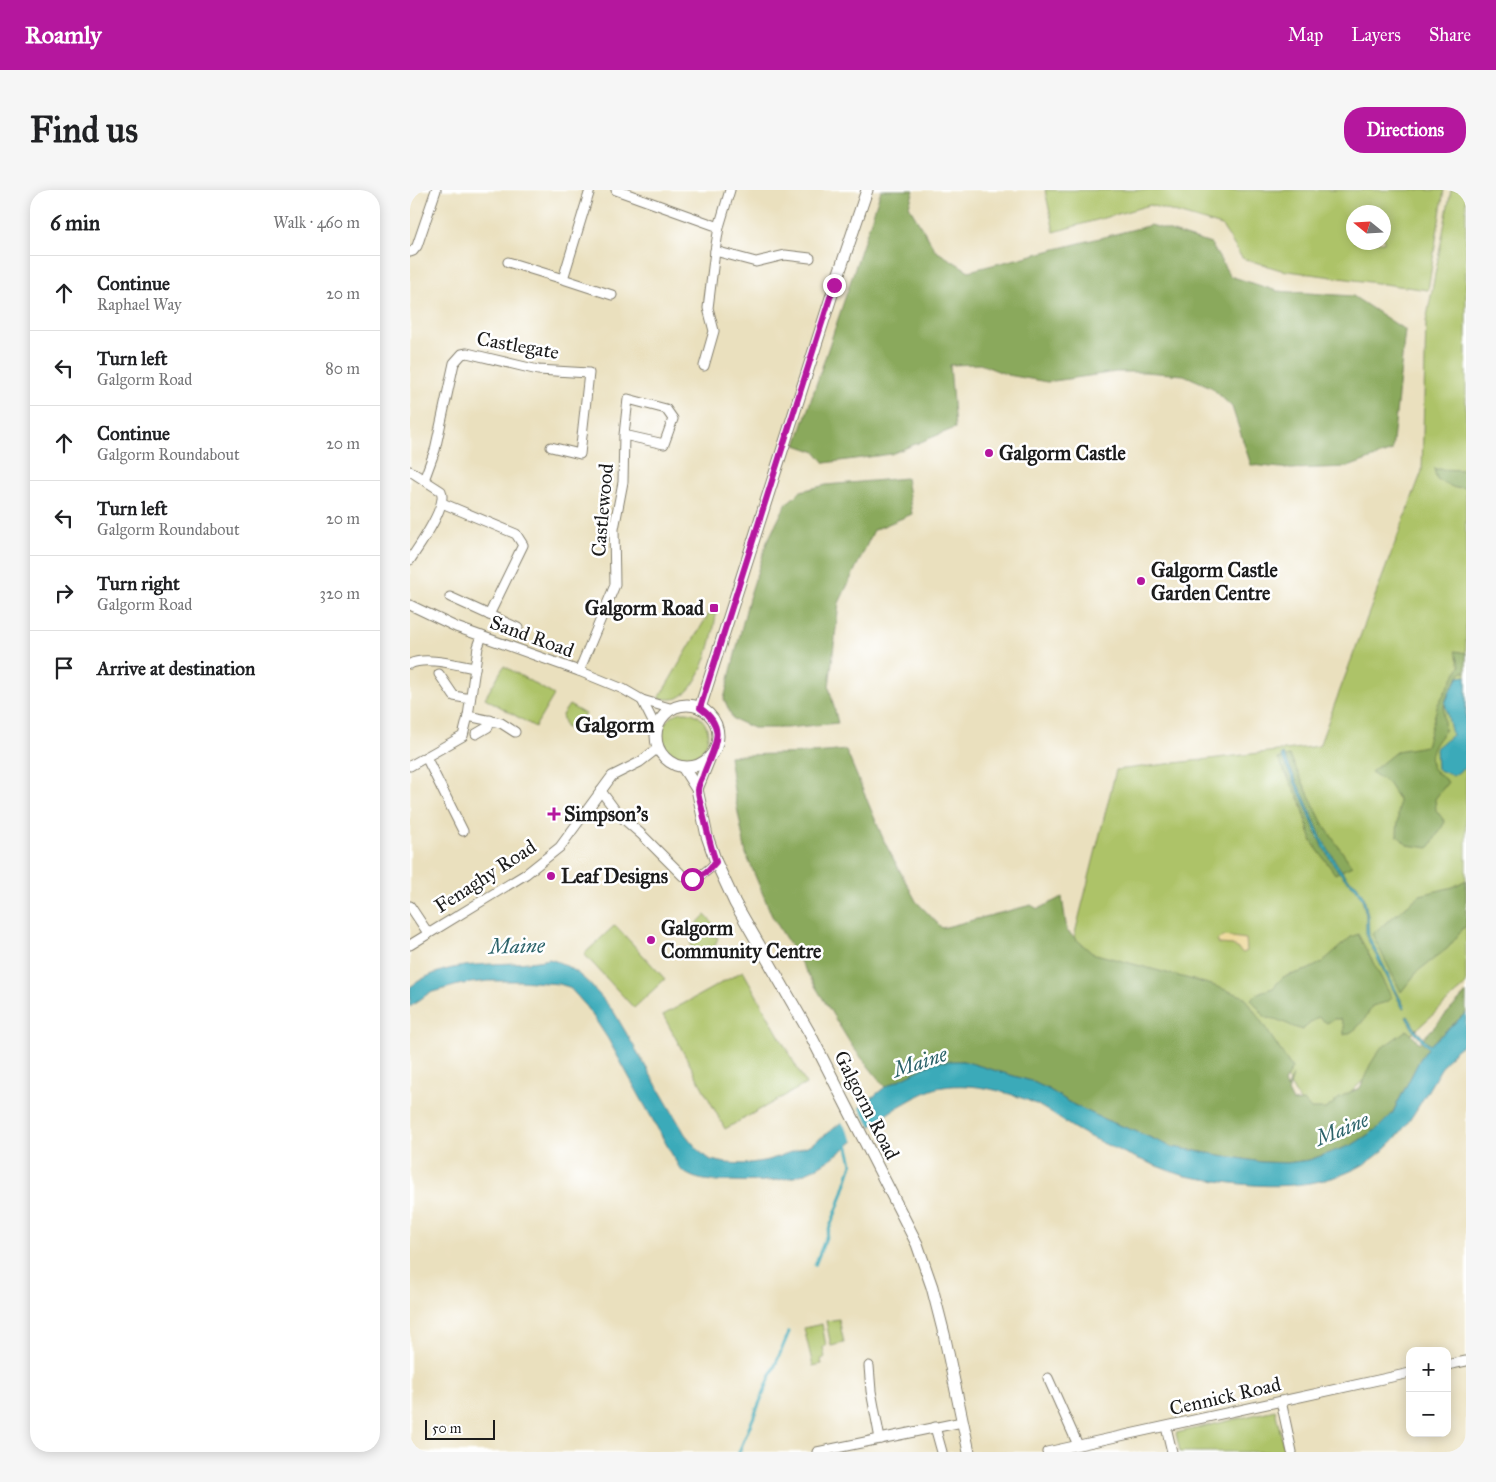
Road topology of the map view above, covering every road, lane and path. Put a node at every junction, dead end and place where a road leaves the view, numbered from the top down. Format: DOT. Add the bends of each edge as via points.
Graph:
graph roads {
  1 [pos="436,190"];
  2 [pos="590,190"];
  3 [pos="616,190"];
  4 [pos="730,190"];
  5 [pos="867,190"];
  6 [pos="639,194"];
  7 [pos="719,227"];
  8 [pos="715,251"];
  9 [pos="410,252"];
  10 [pos="810,258"];
  11 [pos="508,262"];
  12 [pos="563,279"];
  13 [pos="612,295"];
  14 [pos="704,366"];
  15 [pos="624,435"];
  16 [pos="551,446"];
  17 [pos="410,471"];
  18 [pos="424,480"];
  19 [pos="442,503"];
  20 [pos="410,560"];
  21 [pos="450,597"];
  22 [pos="410,605"];
  23 [pos="489,615"];
  24 [pos="518,628"];
  25 [pos="482,636"];
  26 [pos="410,664"];
  27 [pos="475,668"];
  28 [pos="579,671"];
  29 [pos="439,674"];
  30 [pos="470,699"];
  31 [pos="642,700"];
  32 [pos="700,708"];
  33 [pos="673,709"];
  34 [pos="468,716"];
  35 [pos="490,720"];
  36 [pos="656,730"];
  37 [pos="515,732"];
  38 [pos="476,734"];
  39 [pos="658,748"];
  40 [pos="426,757"];
  41 [pos="710,757"];
  42 [pos="410,766"];
  43 [pos="682,767"];
  44 [pos="698,789"];
  45 [pos="601,791"];
  46 [pos="463,831"];
  47 [pos="716,862"];
  48 [pos="410,906"];
  49 [pos="428,933"];
  50 [pos="410,945"];
  51 [pos="1466,1361"];
  52 [pos="1451,1364"];
  53 [pos="869,1366"];
  54 [pos="1406,1374"];
  55 [pos="1048,1378"];
  56 [pos="1281,1401"];
  57 [pos="962,1422"];
  58 [pos="935,1427"];
  59 [pos="1166,1427"];
  60 [pos="880,1439"];
  61 [pos="1078,1445"];
  62 [pos="816,1452"];
  63 [pos="942,1452"];
  64 [pos="969,1452"];
  65 [pos="1047,1452"];
  66 [pos="1172,1452"];
  67 [pos="1292,1452"];
  1 -- 9 [label="street" via="417,246"];
  2 -- 12 [label="street"];
  3 -- 6 [label="street"];
  4 -- 7 [label="street"];
  5 -- 32 [label="main road"];
  6 -- 7 [label="street"];
  7 -- 8 [label="street"];
  8 -- 10 [label="street" via="756,262 785,255"];
  8 -- 14 [label="street" via="708,308 714,331"];
  11 -- 12 [label="street"];
  12 -- 13 [label="street"];
  15 -- 15 [label="street, Castlewood" via="664,444 673,419 666,409 628,399"];
  15 -- 28 [label="street, Castlewood" via="623,482 614,529 615,585"];
  16 -- 18 [label="street, Castlegate" via="580,454 589,373 538,370 462,354 454,363 436,450"];
  17 -- 18 [label="street"];
  18 -- 19 [label="street" via="441,491"];
  19 -- 20 [label="street"];
  19 -- 23 [label="street" via="516,534 523,545"];
  21 -- 23 [label="street"];
  22 -- 25 [label="street, Sand Road"];
  23 -- 24 [label="street"];
  25 -- 27 [label="street"];
  25 -- 28 [label="street, Sand Road"];
  26 -- 27 [label="street" via="424,660"];
  27 -- 30 [label="street"];
  28 -- 31 [label="street, Sand Road"];
  29 -- 30 [label="street" via="454,696"];
  30 -- 34 [label="street"];
  31 -- 33 [label="street, Sand Road"];
  31 -- 36 [label="street"];
  32 -- 33 [label="main road" via="681,706"];
  32 -- 41 [label="main road" via="714,722 717,731 715,749"];
  33 -- 36 [label="main road" via="665,714"];
  34 -- 35 [label="street"];
  34 -- 40 [label="street" via="463,736"];
  35 -- 37 [label="street"];
  35 -- 38 [label="street" via="488,727"];
  36 -- 39 [label="main road"];
  39 -- 43 [label="main road" via="669,762"];
  39 -- 45 [label="street, Fenaghy Road" via="640,762 612,776"];
  40 -- 42 [label="street"];
  40 -- 46 [label="street"];
  41 -- 43 [label="main road" via="703,763"];
  41 -- 44 [label="main road"];
  43 -- 44 [label="main road, Galgorm Road"];
  44 -- 47 [label="main road, Galgorm Road"];
  45 -- 47 [label="street" via="618,814 684,876 692,879 701,876"];
  45 -- 49 [label="street, Fenaghy Road" via="560,847 526,874"];
  47 -- 57 [label="main road, Galgorm Road" via="751,934 809,1032 917,1244 932,1286"];
  48 -- 49 [label="street"];
  49 -- 50 [label="street, Fenaghy Road"];
  51 -- 52 [label="street"];
  53 -- 60 [label="street"];
  54 -- 56 [label="street, Cennick Road"];
  55 -- 61 [label="street"];
  56 -- 59 [label="street, Cennick Road"];
  56 -- 67 [label="street"];
  57 -- 58 [label="street"];
  57 -- 64 [label="main road, Galgorm Road"];
  58 -- 60 [label="street"];
  58 -- 63 [label="street"];
  59 -- 61 [label="street, Cennick Road"];
  59 -- 66 [label="street"];
  60 -- 62 [label="street"];
  61 -- 65 [label="street, Cennick Road"];
}
